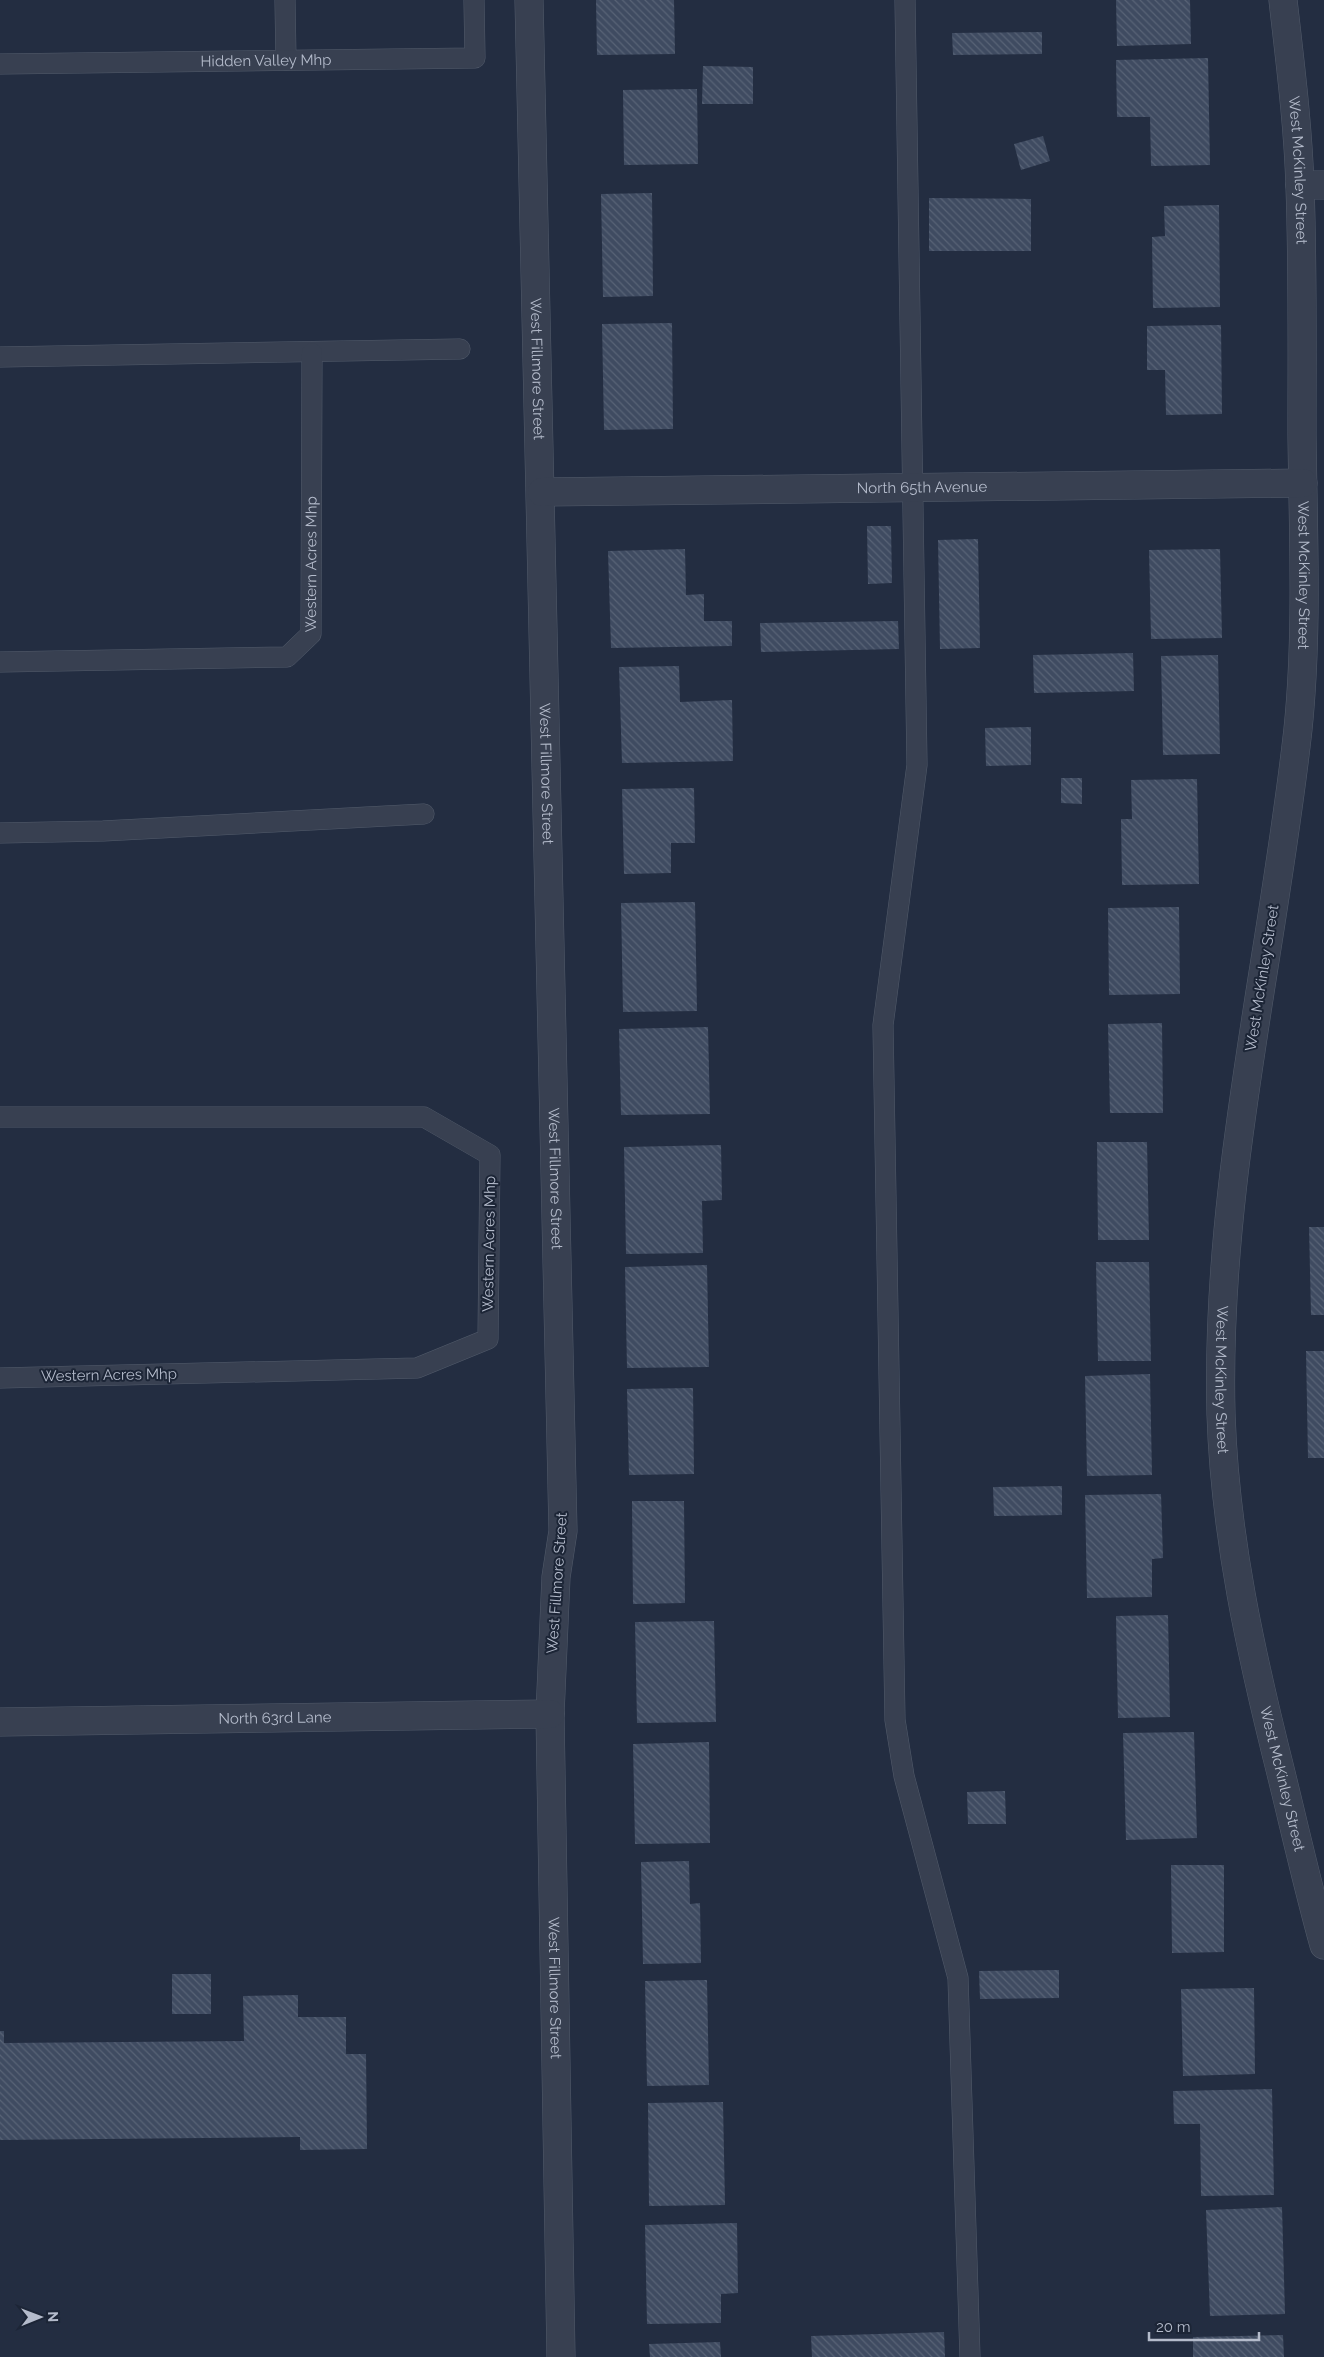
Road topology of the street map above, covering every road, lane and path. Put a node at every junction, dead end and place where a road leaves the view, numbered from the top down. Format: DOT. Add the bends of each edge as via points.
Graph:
graph roads {
  1 [pos="285,0"];
  2 [pos="474,0"];
  3 [pos="529,0"];
  4 [pos="905,0"];
  5 [pos="1283,0"];
  6 [pos="286,60"];
  7 [pos="0,64"];
  8 [pos="1312,185"];
  9 [pos="460,349"];
  10 [pos="312,353"];
  11 [pos="0,357"];
  12 [pos="1303,483"];
  13 [pos="914,487"];
  14 [pos="542,492"];
  15 [pos="0,662"];
  16 [pos="424,814"];
  17 [pos="0,833"];
  18 [pos="0,1117"];
  19 [pos="0,1378"];
  20 [pos="550,1714"];
  21 [pos="0,1722"];
  22 [pos="1324,1945"];
  23 [pos="561,2357"];
  24 [pos="970,2357"];
  1 -- 6 [label="lane"];
  2 -- 6 [label="lane, Hidden Valley Mhp" via="475,58"];
  3 -- 14 [label="street, West Fillmore Street"];
  4 -- 13 [label="lane"];
  5 -- 8 [label="street, West McKinley Street"];
  6 -- 7 [label="lane, Hidden Valley Mhp"];
  8 -- 12 [label="street, West McKinley Street"];
  9 -- 10 [label="lane"];
  10 -- 11 [label="lane"];
  10 -- 15 [label="lane, Western Acres Mhp" via="311,634 287,657"];
  12 -- 13 [label="street, North 65th Avenue"];
  12 -- 22 [label="street, West McKinley Street" via="1304,647 1298,726 1229,1216 1221,1413 1229,1525 1242,1611"];
  13 -- 14 [label="street, North 65th Avenue"];
  13 -- 24 [label="lane" via="917,765 883,1025 895,1720 904,1776 958,1978"];
  14 -- 20 [label="street, West Fillmore Street" via="563,1531 556,1577"];
  16 -- 17 [label="lane" via="103,832"];
  18 -- 19 [label="lane, Western Acres Mhp" via="424,1117 490,1155 488,1339 417,1368"];
  20 -- 21 [label="street, North 63rd Lane"];
  20 -- 23 [label="street, West Fillmore Street"];
}
